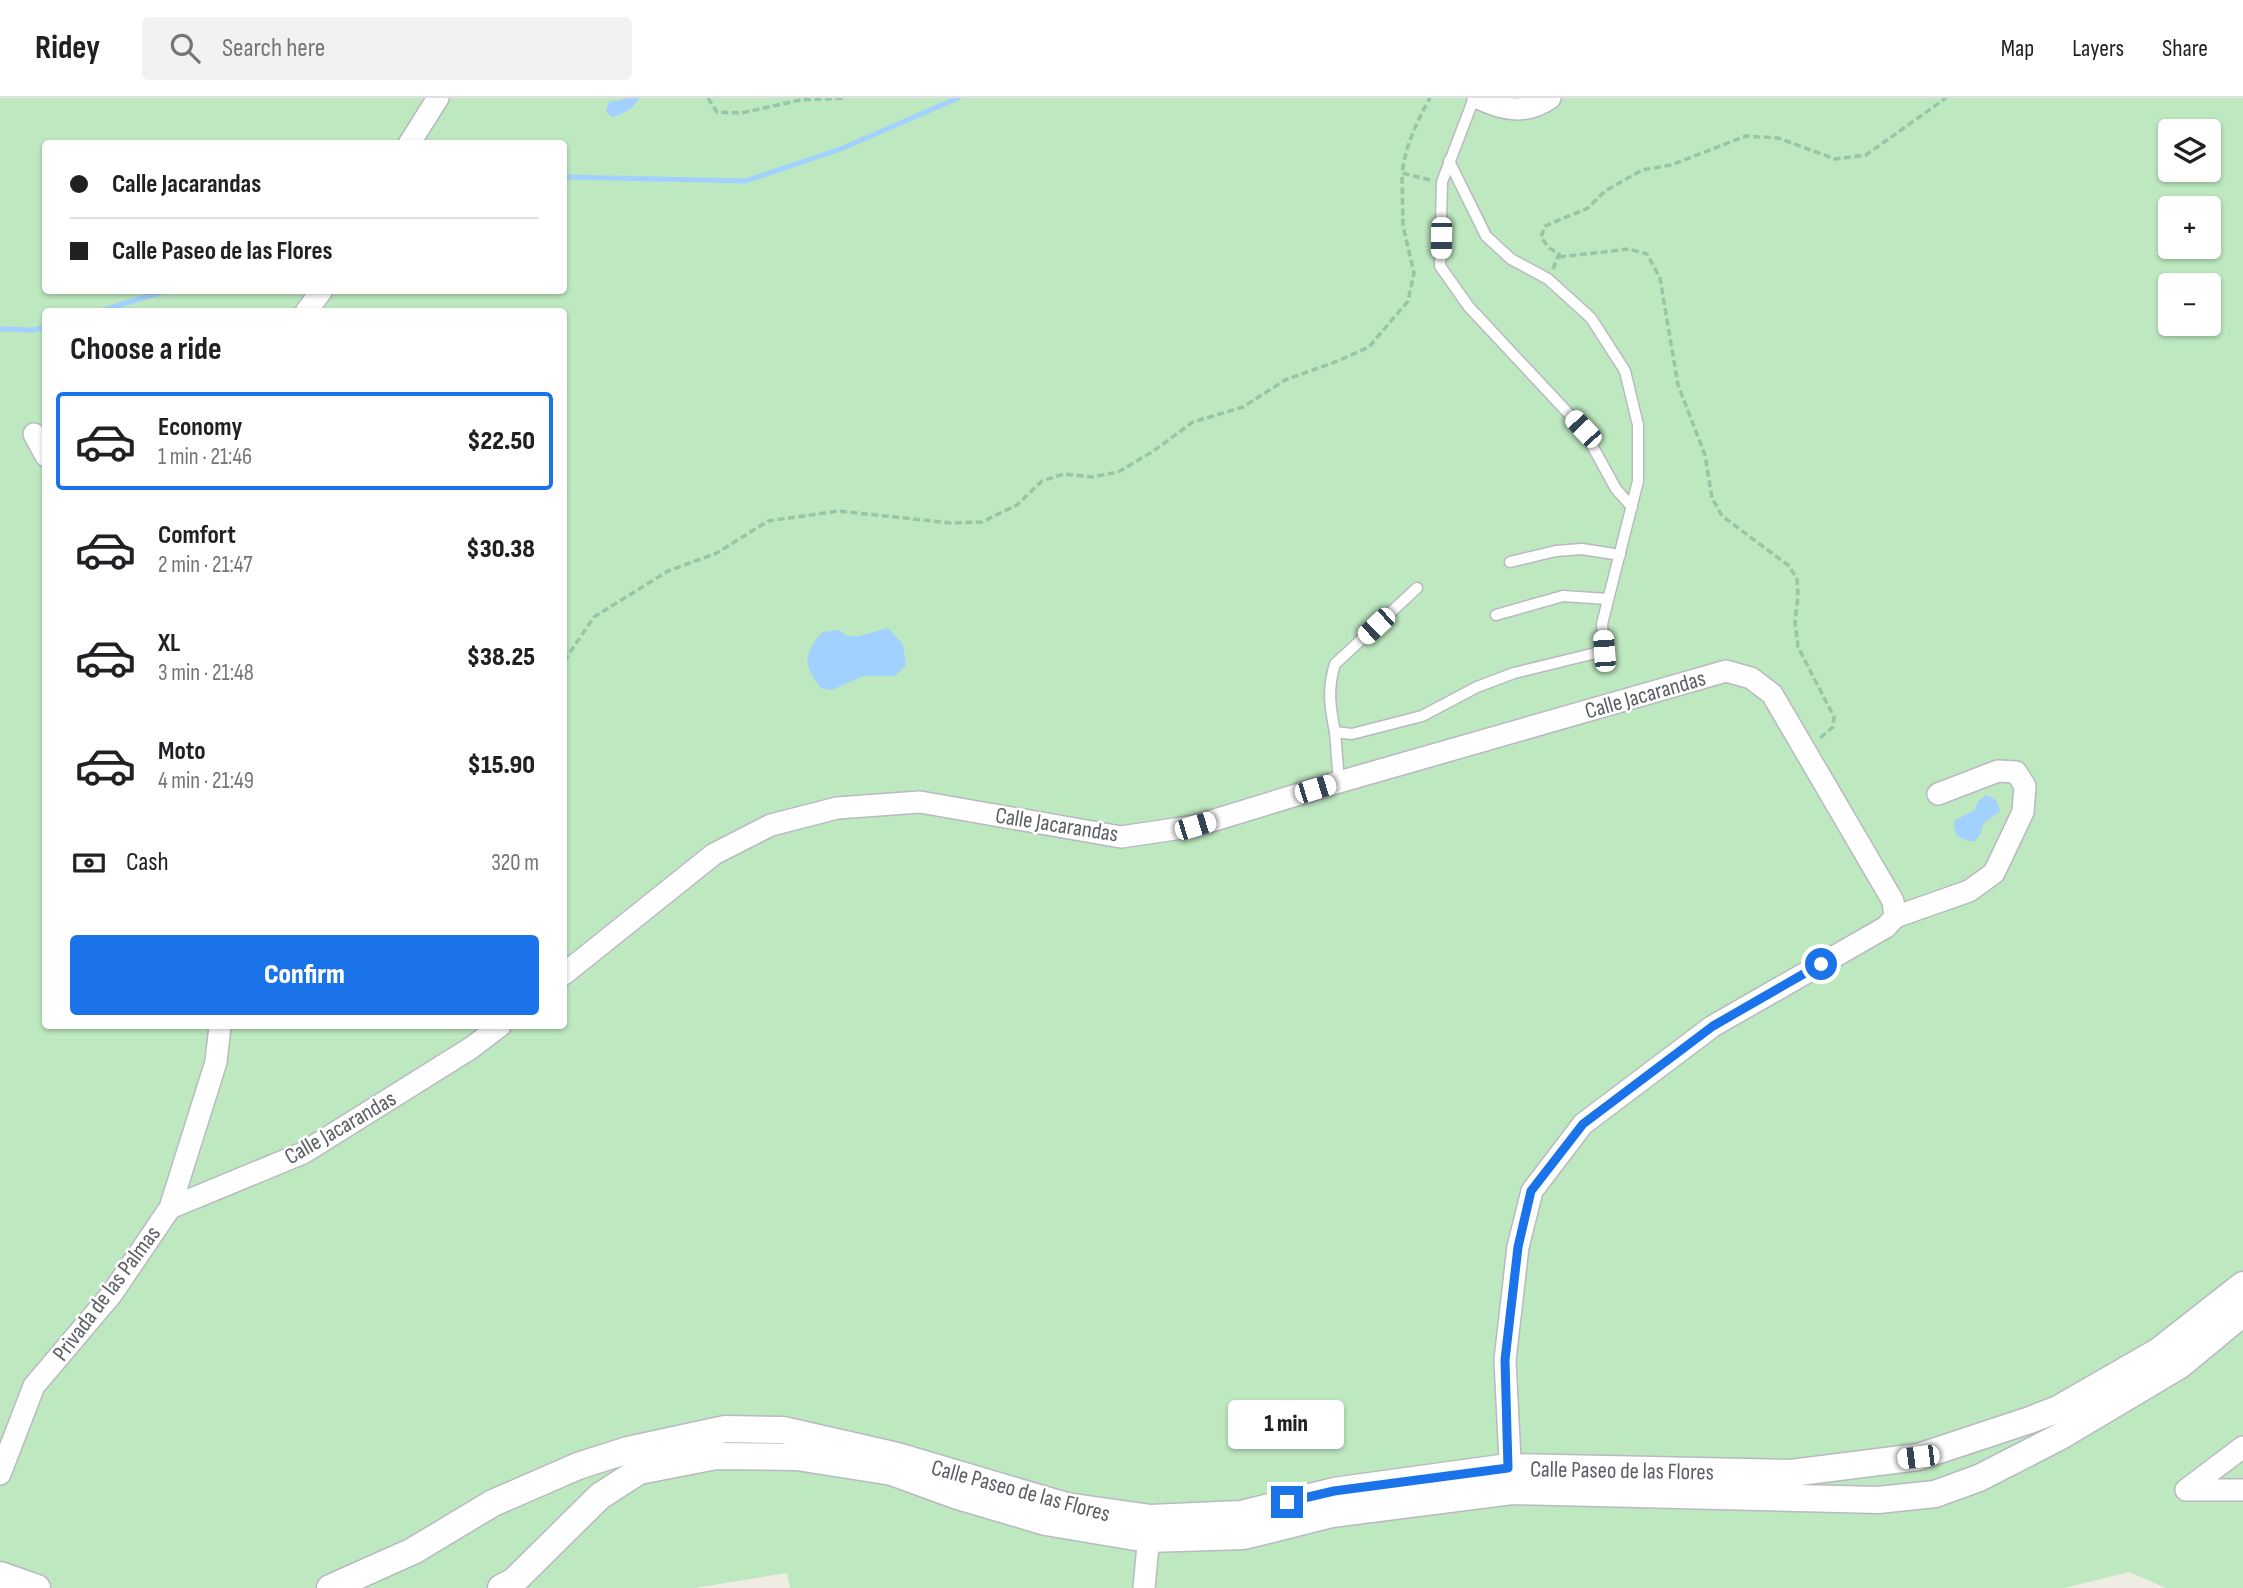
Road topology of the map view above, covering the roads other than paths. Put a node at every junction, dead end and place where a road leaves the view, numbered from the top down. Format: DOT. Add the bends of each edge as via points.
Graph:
graph roads {
  1 [pos="438,98"];
  2 [pos="1476,98"];
  3 [pos="1550,98"];
  4 [pos="412,140"];
  5 [pos="1450,161"];
  6 [pos="34,434"];
  7 [pos="42,449"];
  8 [pos="1632,508"];
  9 [pos="1620,555"];
  10 [pos="1510,562"];
  11 [pos="1417,588"];
  12 [pos="1607,599"];
  13 [pos="1496,615"];
  14 [pos="1335,732"];
  15 [pos="1339,782"];
  16 [pos="1938,794"];
  17 [pos="1895,917"];
  18 [pos="567,972"];
  19 [pos="220,1029"];
  20 [pos="496,1029"];
  21 [pos="170,1208"];
  22 [pos="2243,1285"];
  23 [pos="2243,1313"];
  24 [pos="2239,1450"];
  25 [pos="0,1474"];
  26 [pos="1510,1479"];
  27 [pos="2243,1479"];
  28 [pos="2243,1490"];
  29 [pos="1149,1529"];
  30 [pos="0,1575"];
  31 [pos="37,1588"];
  32 [pos="330,1588"];
  33 [pos="501,1588"];
  34 [pos="1144,1588"];
  1 -- 4 [label="street"];
  2 -- 3 [label="street" via="1530,109"];
  2 -- 5 [label="lane"];
  5 -- 8 [label="lane" via="1442,182 1440,266 1469,307 1583,429 1616,489"];
  5 -- 8 [label="lane" via="1486,236 1511,259 1548,279 1591,318 1625,372 1638,425 1638,481"];
  6 -- 7 [label="street"];
  8 -- 9 [label="lane"];
  9 -- 10 [label="lane" via="1582,549"];
  9 -- 12 [label="lane"];
  11 -- 14 [label="lane" via="1335,664 1328,700"];
  12 -- 13 [label="lane" via="1563,596"];
  12 -- 14 [label="lane" via="1602,624 1604,651 1514,673 1422,716 1352,734"];
  14 -- 15 [label="lane"];
  15 -- 17 [label="street, Calle Jacarandas" via="1726,671 1751,678 1772,694 1893,901"];
  15 -- 18 [label="street, Calle Jacarandas" via="1195,826 1121,836 920,802 837,808 771,825 714,854"];
  16 -- 17 [label="street" via="1998,771 2016,772 2025,786 2023,812 1994,873 1969,891"];
  17 -- 26 [label="street" via="1886,927 1713,1026 1583,1124 1531,1191 1518,1247 1505,1360"];
  19 -- 21 [label="street, Privada de las Palmas" via="216,1062"];
  20 -- 21 [label="street, Calle Jacarandas" via="303,1153"];
  21 -- 25 [label="street, Privada de las Palmas" via="111,1295 34,1387"];
  22 -- 26 [label="street, Calle Paseo de las Flores" via="2159,1351 2058,1409 1918,1457 1791,1473"];
  23 -- 26 [label="street, Calle Paseo de las Flores" via="2180,1365 2070,1430 1979,1478 1935,1494 1878,1500"];
  24 -- 27 [label="street"];
  24 -- 28 [label="street" via="2186,1490"];
  26 -- 29 [label="street, Calle Paseo de las Flores" via="1244,1536"];
  29 -- 32 [label="street, Calle Paseo de las Flores" via="897,1456 783,1430 725,1429 578,1466 493,1503 413,1551"];
  29 -- 33 [label="street, Calle Paseo de las Flores" via="1046,1522 892,1472 797,1457 716,1456 639,1471 600,1496 514,1581"];
  29 -- 34 [label="street"];
  30 -- 31 [label="street"];
}
